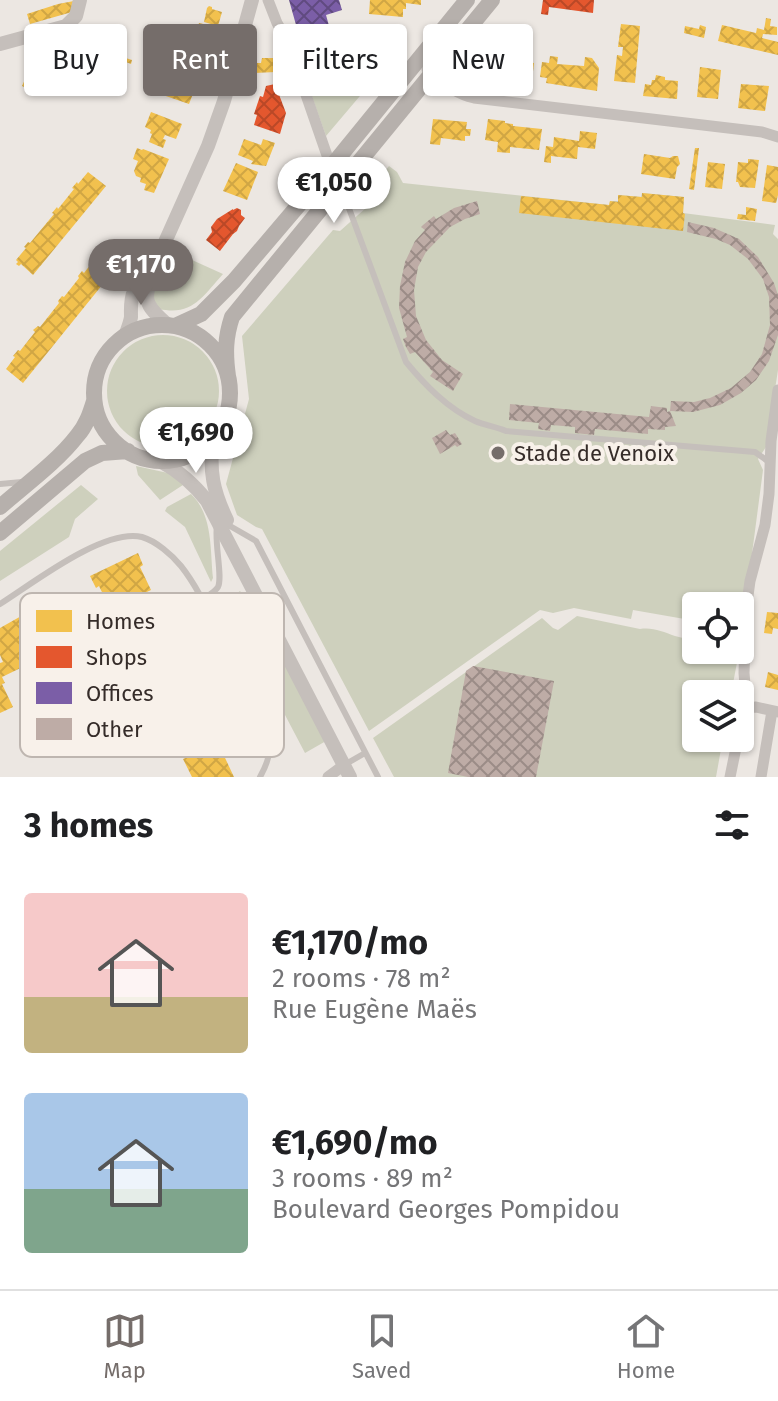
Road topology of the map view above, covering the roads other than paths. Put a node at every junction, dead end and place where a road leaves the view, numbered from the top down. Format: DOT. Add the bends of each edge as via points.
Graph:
graph roads {
  1 [pos="80,0"];
  2 [pos="252,0"];
  3 [pos="268,0"];
  4 [pos="492,0"];
  5 [pos="460,4"];
  6 [pos="473,24"];
  7 [pos="0,44"];
  8 [pos="418,61"];
  9 [pos="423,65"];
  10 [pos="423,85"];
  11 [pos="465,96"];
  12 [pos="778,137"];
  13 [pos="331,167"];
  14 [pos="334,193"];
  15 [pos="159,253"];
  16 [pos="172,326"];
  17 [pos="125,336"];
  18 [pos="228,376"];
  19 [pos="778,390"];
  20 [pos="95,400"];
  21 [pos="213,440"];
  22 [pos="128,451"];
  23 [pos="160,461"];
  24 [pos="769,462"];
  25 [pos="30,481"];
  26 [pos="0,484"];
  27 [pos="0,507"];
  28 [pos="224,524"];
  29 [pos="0,533"];
  30 [pos="198,593"];
  31 [pos="212,593"];
  32 [pos="261,593"];
  33 [pos="0,604"];
  34 [pos="284,636"];
  35 [pos="745,680"];
  36 [pos="754,707"];
  37 [pos="775,711"];
  38 [pos="735,752"];
  39 [pos="267,757"];
  40 [pos="353,764"];
  41 [pos="260,777"];
  42 [pos="328,777"];
  43 [pos="361,777"];
  44 [pos="378,777"];
  45 [pos="730,777"];
  46 [pos="761,777"];
  1 -- 7 [label="street" via="76,16 66,26"];
  2 -- 15 [label="street" via="208,146"];
  3 -- 13 [label="street"];
  4 -- 6 [label="main road"];
  5 -- 8 [label="main road"];
  8 -- 9 [label="street"];
  8 -- 13 [label="main road"];
  10 -- 14 [label="main road"];
  11 -- 12 [label="street"];
  13 -- 16 [label="main road" via="217,300 201,314"];
  14 -- 18 [label="main road" via="232,317 225,352"];
  14 -- 24 [label="lane" via="347,203 406,362 453,408 506,431 755,452"];
  15 -- 16 [label="street" via="145,297 153,312"];
  15 -- 17 [label="street" via="134,289"];
  16 -- 17 [label="main road" via="146,327"];
  16 -- 18 [label="main road" via="211,345"];
  17 -- 20 [label="main road" via="104,358"];
  18 -- 21 [label="main road" via="228,411"];
  19 -- 24 [label="street"];
  20 -- 22 [label="main road" via="103,428"];
  20 -- 25 [label="main road" via="78,436"];
  21 -- 23 [label="main road" via="190,455"];
  21 -- 28 [label="street" via="212,479"];
  22 -- 23 [label="main road"];
  22 -- 29 [label="main road" via="85,461"];
  23 -- 28 [label="street" via="196,486"];
  24 -- 35 [label="street" via="765,525 746,610"];
  25 -- 26 [label="lane"];
  25 -- 27 [label="main road"];
  28 -- 31 [label="lane" via="215,537 219,570"];
  28 -- 32 [label="street"];
  30 -- 33 [label="lane" via="184,569 157,545 142,537 123,537 81,552"];
  34 -- 40 [label="street"];
  36 -- 37 [label="street"];
  37 -- 46 [label="street"];
  38 -- 45 [label="street"];
  39 -- 41 [label="lane"];
  40 -- 42 [label="street"];
  40 -- 43 [label="street"];
  40 -- 44 [label="lane"];
}
